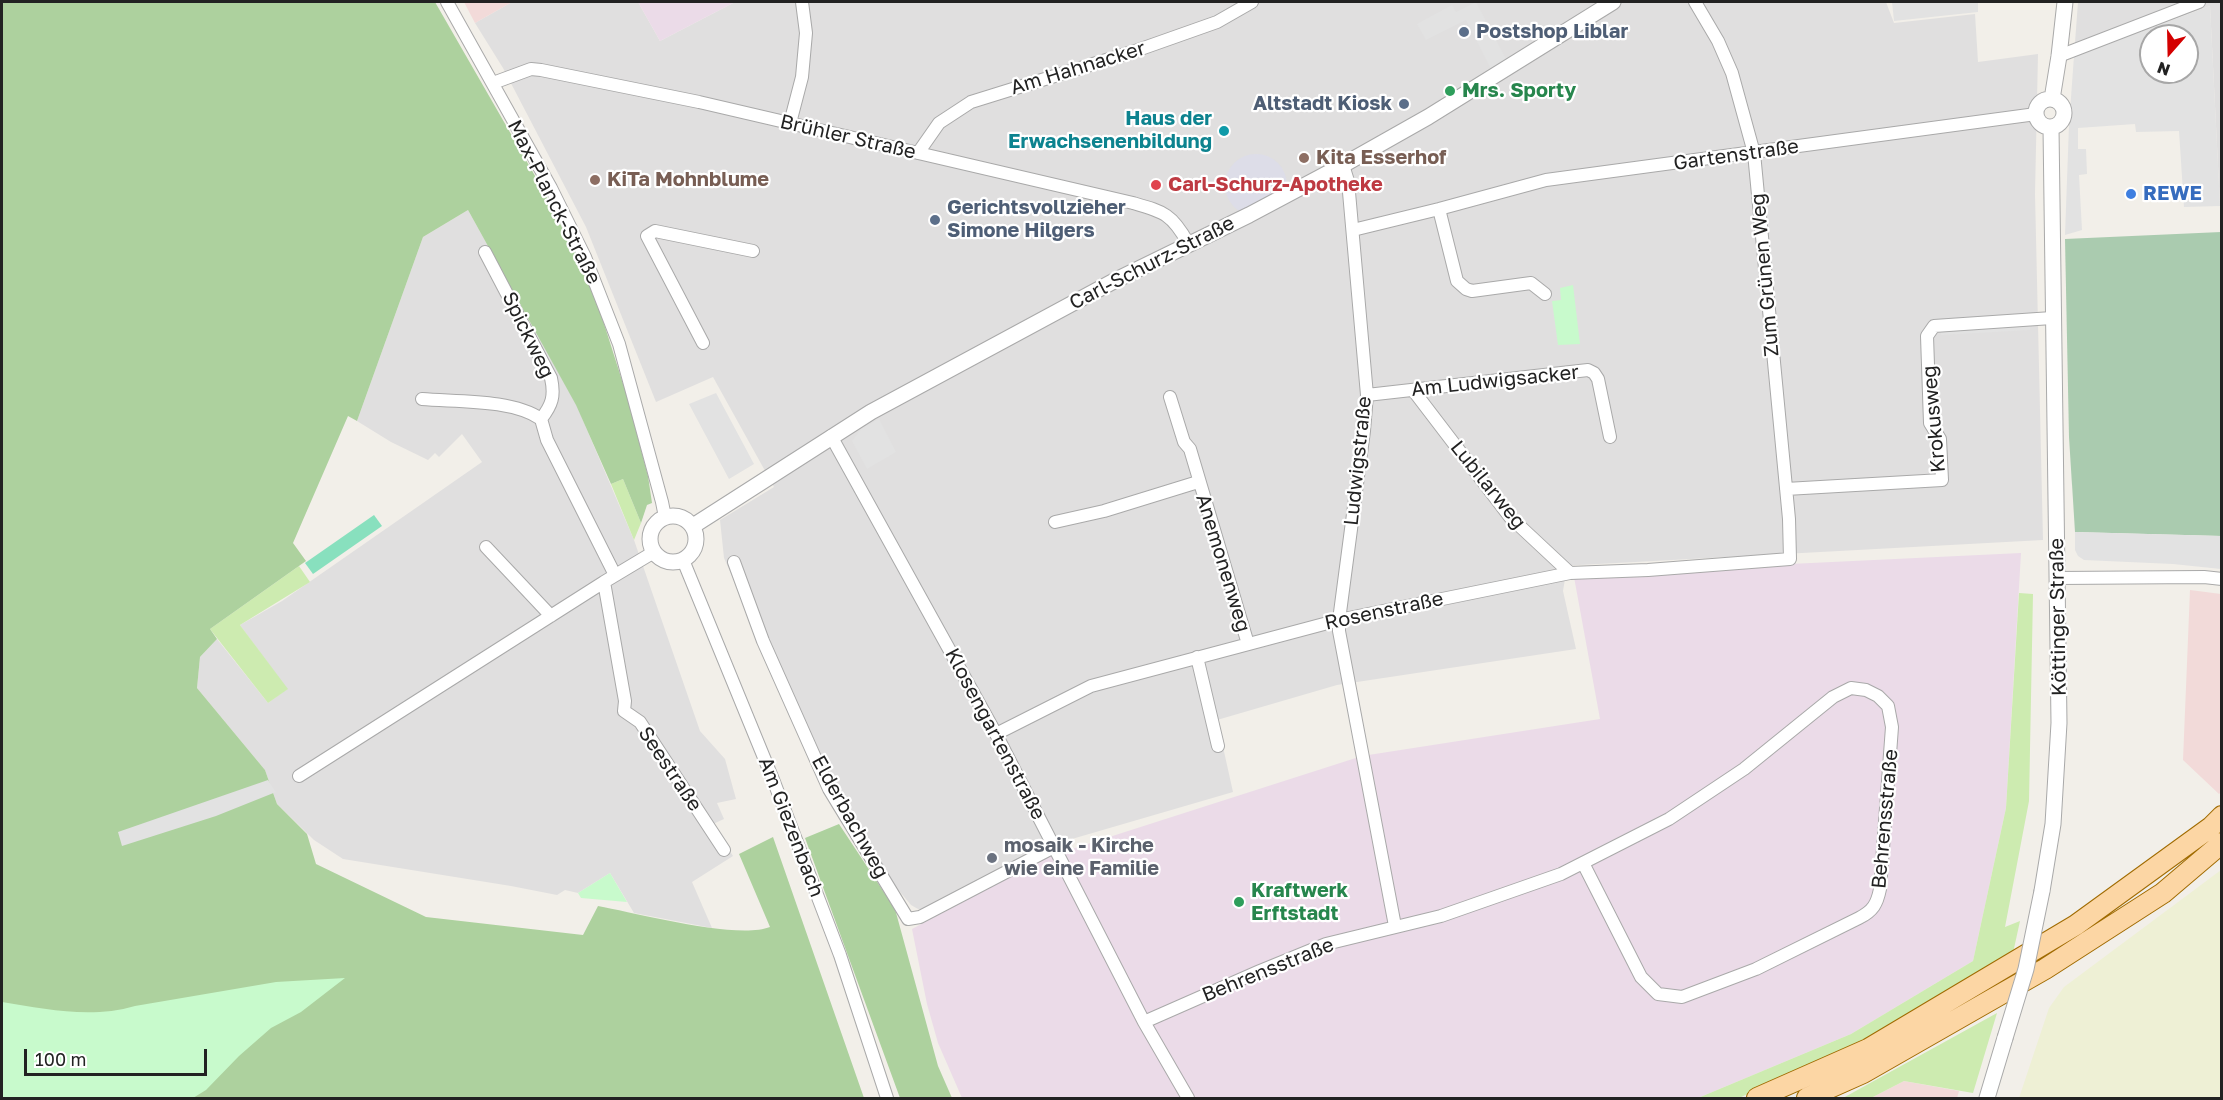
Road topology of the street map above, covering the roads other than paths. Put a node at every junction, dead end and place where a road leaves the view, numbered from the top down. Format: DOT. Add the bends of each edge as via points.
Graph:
graph roads {
  1 [pos="447,2"];
  2 [pos="802,2"];
  3 [pos="1252,2"];
  4 [pos="1613,2"];
  5 [pos="1695,2"];
  6 [pos="2064,2"];
  7 [pos="2199,2"];
  8 [pos="2059,56"];
  9 [pos="493,83"];
  10 [pos="2052,99"];
  11 [pos="2036,114"];
  12 [pos="790,123"];
  13 [pos="2051,128"];
  14 [pos="918,153"];
  15 [pos="1754,153"];
  16 [pos="1343,165"];
  17 [pos="1440,209"];
  18 [pos="1353,230"];
  19 [pos="1188,243"];
  20 [pos="753,251"];
  21 [pos="485,252"];
  22 [pos="1545,294"];
  23 [pos="2052,318"];
  24 [pos="703,343"];
  25 [pos="1413,390"];
  26 [pos="1367,395"];
  27 [pos="1170,398"];
  28 [pos="422,399"];
  29 [pos="541,419"];
  30 [pos="831,436"];
  31 [pos="1610,436"];
  32 [pos="1198,482"];
  33 [pos="1786,489"];
  34 [pos="665,518"];
  35 [pos="1055,522"];
  36 [pos="693,526"];
  37 [pos="486,547"];
  38 [pos="654,552"];
  39 [pos="1790,559"];
  40 [pos="682,560"];
  41 [pos="734,562"];
  42 [pos="1570,573"];
  43 [pos="609,578"];
  44 [pos="2057,578"];
  45 [pos="2222,579"];
  46 [pos="552,616"];
  47 [pos="1339,620"];
  48 [pos="1248,644"];
  49 [pos="1197,657"];
  50 [pos="996,734"];
  51 [pos="1218,746"];
  52 [pos="299,776"];
  53 [pos="2222,816"];
  54 [pos="2222,843"];
  55 [pos="1054,847"];
  56 [pos="724,850"];
  57 [pos="1583,863"];
  58 [pos="1395,926"];
  59 [pos="1144,1022"];
  60 [pos="887,1098"];
  61 [pos="1188,1098"];
  62 [pos="1757,1098"];
  63 [pos="1807,1098"];
  64 [pos="1987,1098"];
  1 -- 9 [label="street, Max-Planck-Straße"];
  2 -- 12 [label="street" via="806,33 802,76"];
  3 -- 14 [label="street, Am Hahnacker" via="1217,22 970,102 939,123"];
  4 -- 16 [label="street, Carl-Schurz-Straße"];
  5 -- 15 [label="street, Zum Grünen Weg" via="1719,41 1732,73"];
  6 -- 8 [label="street"];
  7 -- 8 [label="street"];
  8 -- 10 [label="street"];
  9 -- 12 [label="street, Brühler Straße" via="541,69"];
  9 -- 34 [label="street, Max-Planck-Straße" via="585,257 619,344"];
  10 -- 11 [label="street" via="2042,102"];
  10 -- 13 [label="street" via="2063,107 2065,116"];
  11 -- 13 [label="street" via="2039,122"];
  11 -- 15 [label="street, Gartenstraße"];
  12 -- 14 [label="street, Brühler Straße"];
  13 -- 23 [label="street, Köttinger Straße"];
  14 -- 19 [label="street, Brühler Straße" via="1164,213"];
  15 -- 17 [label="street, Gartenstraße" via="1546,180"];
  15 -- 33 [label="street, Zum Grünen Weg"];
  16 -- 18 [label="street, Ludwigstraße"];
  16 -- 19 [label="street, Carl-Schurz-Straße"];
  17 -- 18 [label="street, Gartenstraße"];
  17 -- 22 [label="street" via="1460,286 1472,291 1531,283"];
  18 -- 26 [label="street, Ludwigstraße"];
  19 -- 30 [label="street, Carl-Schurz-Straße"];
  20 -- 24 [label="street" via="655,231 647,236"];
  21 -- 29 [label="street, Spickweg" via="551,378 553,401"];
  23 -- 33 [label="street, Krokusweg" via="1934,326 1927,336 1930,423 1940,439 1942,480"];
  23 -- 44 [label="street, Köttinger Straße"];
  25 -- 26 [label="street, Am Ludwigsacker"];
  25 -- 31 [label="street, Am Ludwigsacker" via="1588,370 1598,380"];
  25 -- 42 [label="street, Lubilarweg" via="1510,517"];
  26 -- 47 [label="street, Ludwigstraße"];
  27 -- 32 [label="street, Anemonenweg"];
  28 -- 29 [label="street" via="504,406 530,411"];
  29 -- 43 [label="street"];
  30 -- 36 [label="street, Carl-Schurz-Straße"];
  30 -- 50 [label="street, Klosengartenstraße"];
  32 -- 35 [label="street, Anemonenweg"];
  32 -- 48 [label="street, Anemonenweg"];
  33 -- 39 [label="street, Zum Grünen Weg"];
  34 -- 36 [label="street" via="680,517"];
  34 -- 38 [label="street" via="653,528"];
  36 -- 40 [label="street" via="696,546"];
  37 -- 46 [label="street"];
  38 -- 40 [label="street" via="669,562"];
  38 -- 43 [label="street"];
  39 -- 42 [label="street, Rosenstraße"];
  40 -- 60 [label="street, Am Giezenbach" via="840,955"];
  41 -- 55 [label="street, Elderbachweg" via="763,640 829,789 908,919 929,913"];
  42 -- 47 [label="street, Rosenstraße"];
  43 -- 46 [label="street"];
  43 -- 56 [label="street, Seestraße" via="624,711 640,722"];
  44 -- 45 [label="street"];
  44 -- 64 [label="street, Köttinger Straße, bridge" via="2059,723 2053,824 2026,969"];
  46 -- 52 [label="street"];
  47 -- 48 [label="street, Rosenstraße"];
  47 -- 58 [label="street, Ludwigstraße"];
  48 -- 49 [label="street, Rosenstraße"];
  49 -- 50 [label="street, Rosenstraße" via="1091,686"];
  49 -- 51 [label="street"];
  50 -- 55 [label="street, Klosengartenstraße"];
  53 -- 62 [label="main road" via="2076,925 1868,1049"];
  54 -- 63 [label="main road" via="2163,893 2045,969 1863,1073"];
  55 -- 59 [label="street, Klosengartenstraße"];
  57 -- 57 [label="street, Behrensstraße" via="1669,819 1744,769 1833,697 1851,688 1866,690 1888,706 1892,727 1880,889 1877,903 1859,918 1756,969 1682,997 1658,994 1641,977"];
  57 -- 58 [label="street, Behrensstraße" via="1441,916"];
  58 -- 59 [label="street, Behrensstraße" via="1326,944"];
  59 -- 61 [label="street, Klosengartenstraße"];
}
